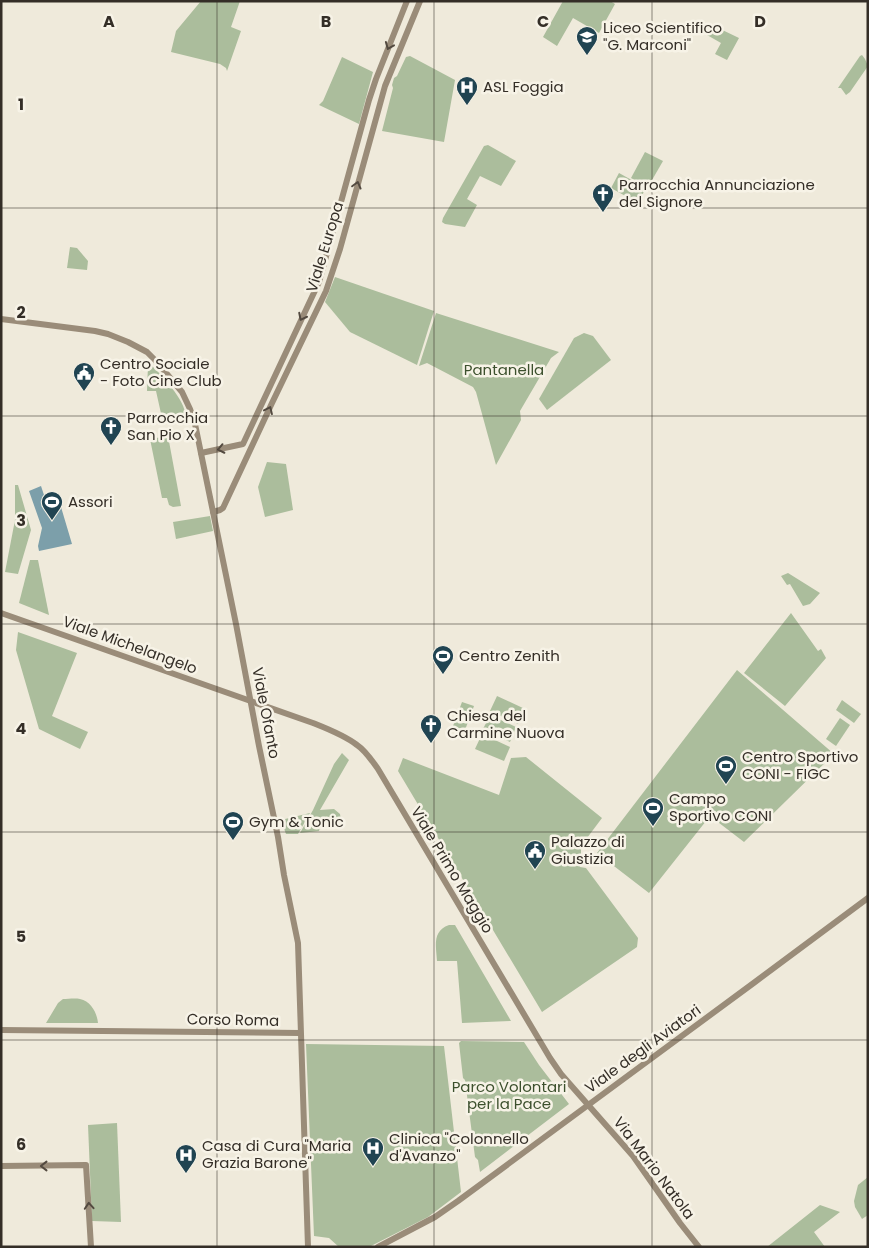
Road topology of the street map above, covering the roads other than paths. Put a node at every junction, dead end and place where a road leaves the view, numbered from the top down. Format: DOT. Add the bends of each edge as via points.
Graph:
graph roads {
  1 [pos="407,1"];
  2 [pos="420,1"];
  3 [pos="1,319"];
  4 [pos="201,453"];
  5 [pos="213,512"];
  6 [pos="1,613"];
  7 [pos="250,701"];
  8 [pos="868,898"];
  9 [pos="1,1030"];
  10 [pos="300,1033"];
  11 [pos="588,1104"];
  12 [pos="1,1166"];
  13 [pos="91,1247"];
  14 [pos="308,1247"];
  15 [pos="378,1247"];
  16 [pos="699,1247"];
  1 -- 4 [label="street, Viale Europa, one-way" via="369,100 319,282 308,307 243,444"];
  5 -- 2 [label="street, Viale Europa, one-way" via="223,508 326,291 385,86"];
  3 -- 4 [label="street, Viale Ofanto" via="95,331 147,352 182,392 195,424"];
  4 -- 5 [label="street, Viale Ofanto"];
  5 -- 7 [label="street, Viale Ofanto"];
  6 -- 7 [label="street, Viale Michelangelo"];
  7 -- 10 [label="street, Viale Ofanto" via="298,943"];
  7 -- 11 [label="street, Viale Primo Maggio" via="342,736 358,745 371,759 550,1058"];
  8 -- 11 [label="street, Viale degli Aviatori"];
  9 -- 10 [label="street, Corso Roma"];
  10 -- 14 [label="street, Viale Ofanto"];
  11 -- 15 [label="street, Viale degli Aviatori" via="435,1217"];
  11 -- 16 [label="street, Via Mario Natola" via="633,1156"];
  13 -- 12 [label="street, one-way" via="86,1165"];
}
